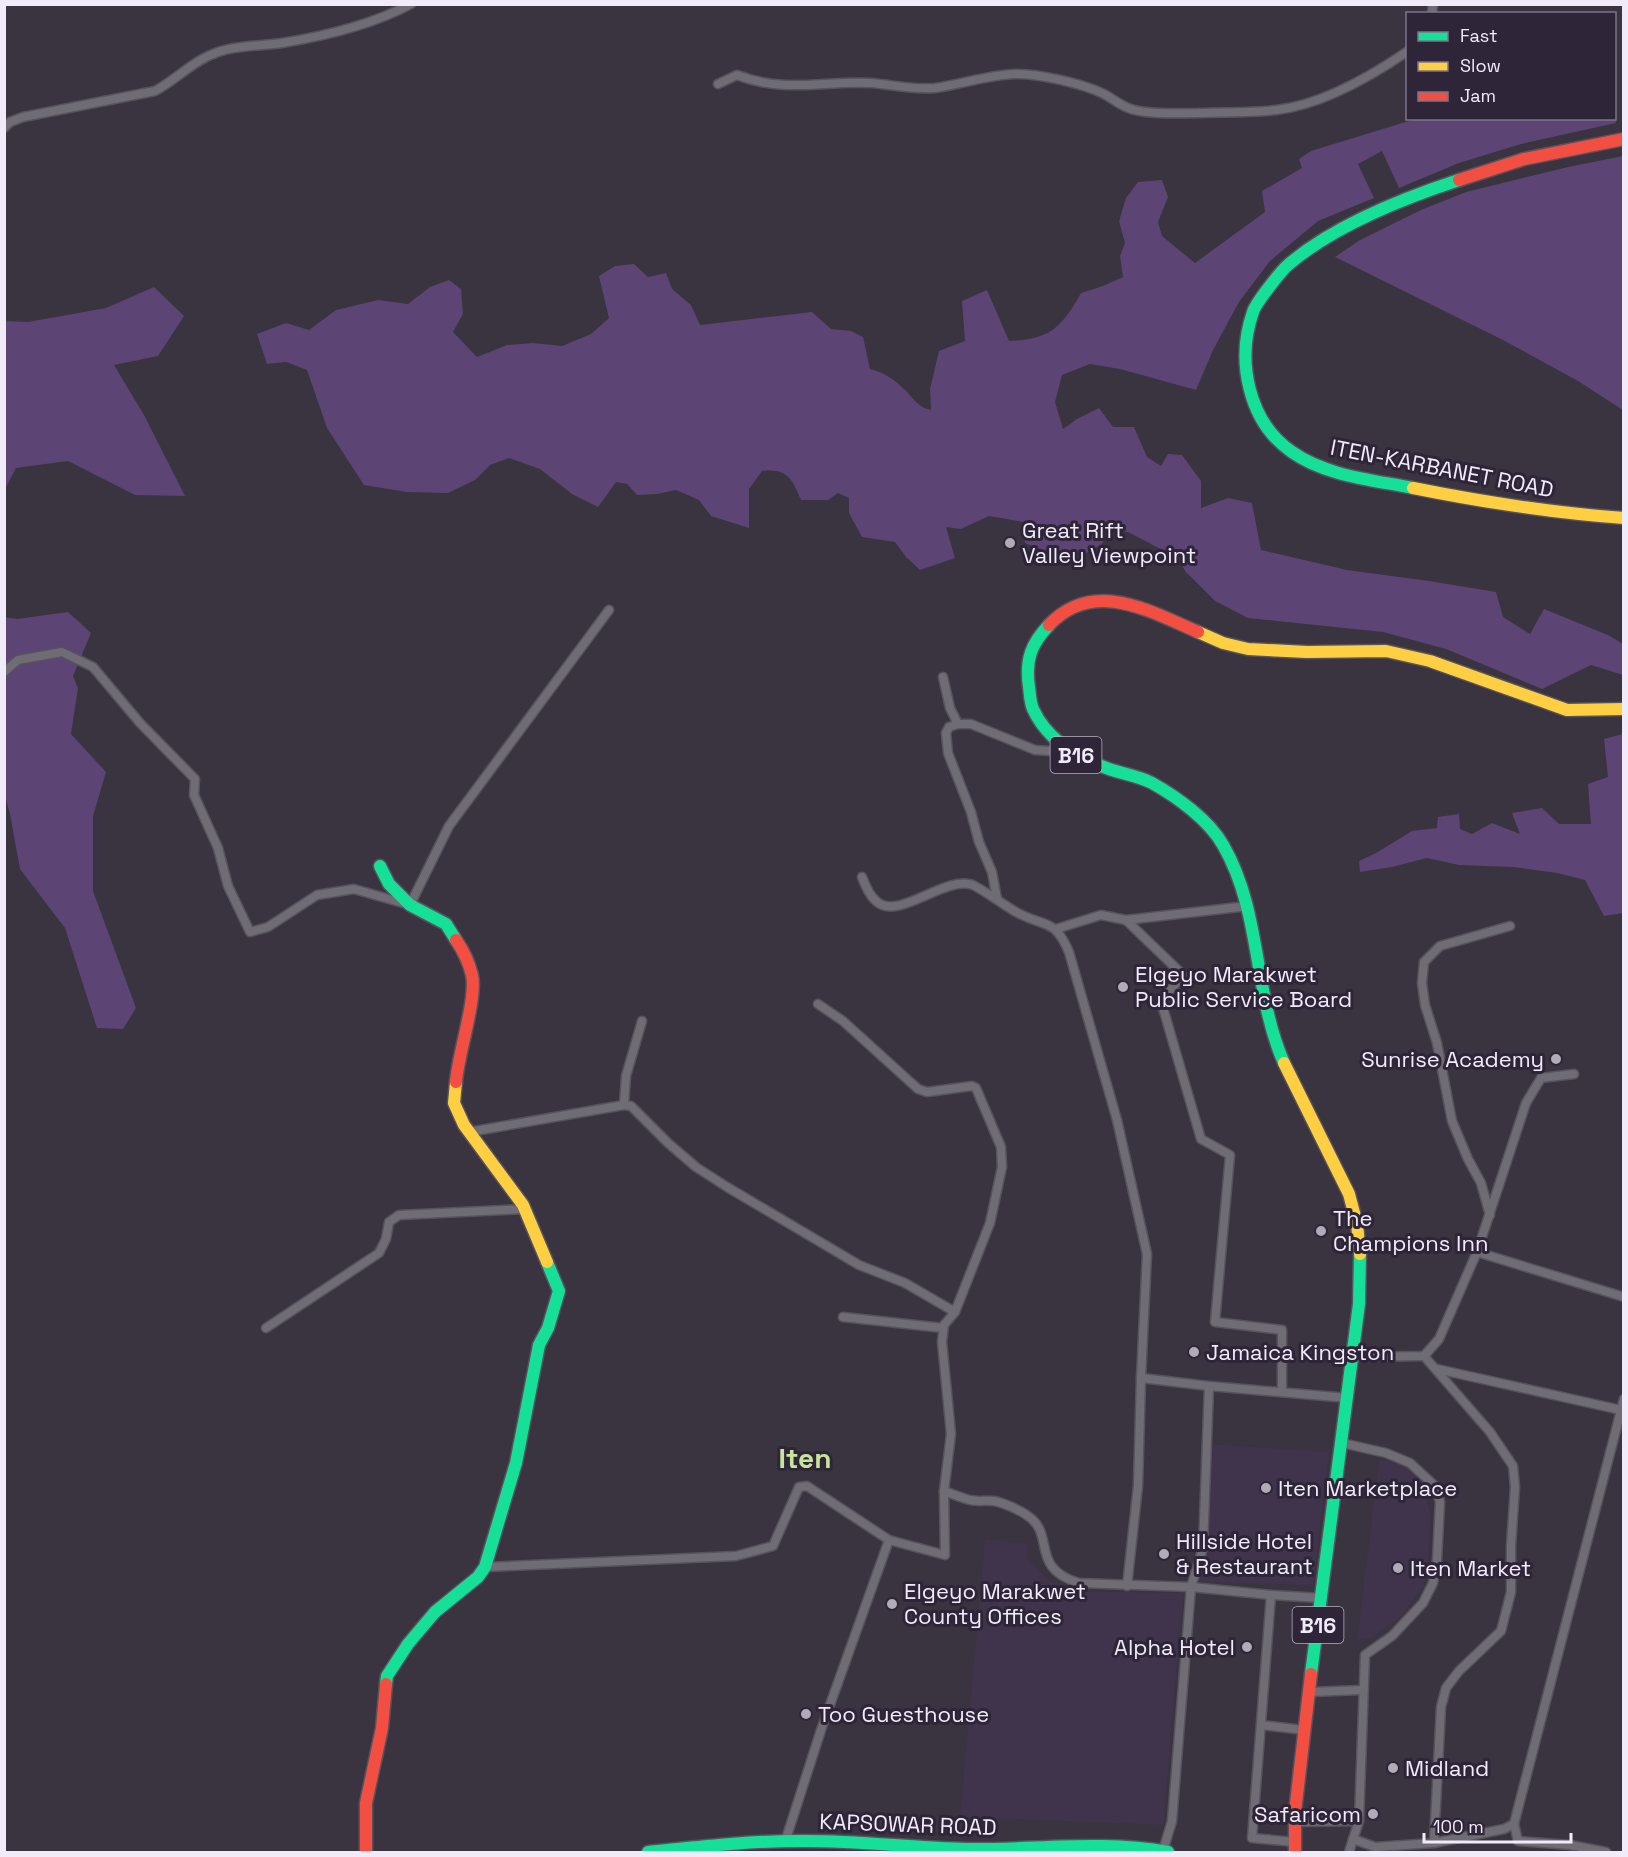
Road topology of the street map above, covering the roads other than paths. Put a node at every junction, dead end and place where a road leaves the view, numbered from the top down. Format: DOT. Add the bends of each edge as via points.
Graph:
graph roads {
  1 [pos="411,4"];
  2 [pos="1406,52"];
  3 [pos="718,84"];
  4 [pos="4,128"];
  5 [pos="1623,139"];
  6 [pos="1623,518"];
  7 [pos="609,610"];
  8 [pos="4,672"];
  9 [pos="943,677"];
  10 [pos="1623,709"];
  11 [pos="958,724"];
  12 [pos="1062,745"];
  13 [pos="380,866"];
  14 [pos="862,877"];
  15 [pos="997,899"];
  16 [pos="410,905"];
  17 [pos="1248,906"];
  18 [pos="1126,920"];
  19 [pos="1510,926"];
  20 [pos="1056,929"];
  21 [pos="818,1004"];
  22 [pos="642,1021"];
  23 [pos="1575,1074"];
  24 [pos="624,1105"];
  25 [pos="469,1132"];
  26 [pos="525,1209"];
  27 [pos="1490,1215"];
  28 [pos="1477,1252"];
  29 [pos="1623,1297"];
  30 [pos="955,1312"];
  31 [pos="843,1317"];
  32 [pos="266,1328"];
  33 [pos="943,1328"];
  34 [pos="1424,1356"];
  35 [pos="1353,1358"];
  36 [pos="1436,1369"];
  37 [pos="1141,1378"];
  38 [pos="1209,1386"];
  39 [pos="1282,1392"];
  40 [pos="1348,1398"];
  41 [pos="1623,1400"];
  42 [pos="1621,1410"];
  43 [pos="1342,1443"];
  44 [pos="944,1491"];
  45 [pos="889,1540"];
  46 [pos="484,1567"];
  47 [pos="1127,1586"];
  48 [pos="1191,1587"];
  49 [pos="1271,1595"];
  50 [pos="1322,1598"];
  51 [pos="1362,1690"];
  52 [pos="1310,1692"];
  53 [pos="1261,1725"];
  54 [pos="1304,1730"];
  55 [pos="1359,1821"];
  56 [pos="1295,1822"];
  57 [pos="1514,1824"];
  58 [pos="1353,1839"];
  59 [pos="785,1842"];
  60 [pos="1434,1843"];
  61 [pos="1295,1847"];
  62 [pos="876,1849"];
  63 [pos="989,1851"];
  64 [pos="366,1852"];
  65 [pos="648,1852"];
  66 [pos="1165,1852"];
  67 [pos="1349,1852"];
  68 [pos="1606,1852"];
  1 -- 4 [label="street" via="317,38 216,52 155,91 23,117"];
  2 -- 3 [label="street" via="1374,74 1304,104 1278,110 1132,110 1094,89 1035,75 1003,75 933,88 870,83 795,87 737,75"];
  5 -- 6 [label="main road, ITEN-KARBANET ROAD" via="1524,159 1408,197 1323,240 1287,266 1252,310 1245,370 1257,411 1272,433 1290,451 1312,464 1351,476 1485,502"];
  7 -- 16 [label="street" via="449,826"];
  8 -- 16 [label="street" via="18,660 62,652 93,667 195,779 194,795 250,932 268,927 317,895 345,890"];
  9 -- 11 [label="street"];
  10 -- 12 [label="main road, B16" via="1567,711 1430,661 1386,651 1248,649 1214,640 1149,611 1118,602 1089,601 1058,616 1040,635 1029,656 1032,707 1045,729"];
  11 -- 12 [label="street" via="971,724 1035,750 1050,751"];
  11 -- 15 [label="street" via="946,733 948,753 987,856"];
  12 -- 17 [label="main road, B16" via="1100,765 1150,782 1193,810 1223,844"];
  13 -- 16 [label="main road" via="389,884"];
  14 -- 15 [label="street" via="877,903 889,907 965,882"];
  15 -- 20 [label="street"];
  16 -- 25 [label="main road" via="446,924 462,949 472,976 454,1103"];
  17 -- 18 [label="street"];
  17 -- 35 [label="main road, B16" via="1275,1042 1349,1194 1357,1224 1359,1304"];
  18 -- 20 [label="street" via="1101,915"];
  18 -- 39 [label="street" via="1183,975 1161,1001 1201,1139 1230,1155 1215,1322 1282,1330"];
  19 -- 27 [label="street" via="1440,946 1424,962 1422,983 1452,1121 1481,1183"];
  20 -- 37 [label="street" via="1069,952 1117,1120 1148,1254"];
  21 -- 30 [label="street" via="843,1021 918,1089 927,1092 972,1086 983,1102 1001,1147 1001,1173 990,1223"];
  22 -- 24 [label="street" via="626,1076"];
  23 -- 27 [label="street" via="1541,1078 1533,1091"];
  24 -- 25 [label="street"];
  24 -- 30 [label="street" via="631,1106 696,1167 727,1187 859,1264 904,1283"];
  25 -- 26 [label="main road"];
  26 -- 32 [label="street" via="399,1215 389,1222 379,1253"];
  26 -- 46 [label="main road" via="560,1291 539,1345 516,1463"];
  27 -- 28 [label="street"];
  28 -- 29 [label="street"];
  28 -- 34 [label="street" via="1439,1339"];
  30 -- 33 [label="street"];
  31 -- 33 [label="street"];
  33 -- 44 [label="street" via="951,1434"];
  34 -- 35 [label="street"];
  34 -- 36 [label="street"];
  35 -- 40 [label="main road, B16"];
  36 -- 42 [label="street"];
  36 -- 60 [label="street" via="1490,1432 1513,1466 1515,1487 1511,1592 1501,1631 1459,1671 1446,1688 1441,1707"];
  37 -- 38 [label="street"];
  37 -- 47 [label="street" via="1138,1486"];
  38 -- 39 [label="street"];
  38 -- 48 [label="street" via="1203,1548"];
  39 -- 40 [label="street"];
  40 -- 43 [label="main road, B16"];
  41 -- 42 [label="street"];
  42 -- 57 [label="street"];
  43 -- 50 [label="main road, B16"];
  43 -- 51 [label="street" via="1410,1463 1436,1487 1440,1502 1433,1583 1423,1603 1392,1636 1365,1655"];
  44 -- 45 [label="street" via="945,1555"];
  44 -- 47 [label="street" via="970,1500 994,1502 1028,1516 1036,1523 1050,1565 1063,1578"];
  45 -- 46 [label="street" via="807,1486 799,1487 773,1546 736,1556"];
  45 -- 59 [label="street"];
  46 -- 64 [label="main road" via="478,1577 435,1612 387,1676 382,1728 366,1803"];
  47 -- 48 [label="street"];
  48 -- 49 [label="street"];
  48 -- 66 [label="street" via="1172,1821"];
  49 -- 50 [label="street"];
  49 -- 53 [label="street"];
  50 -- 52 [label="main road, B16"];
  51 -- 52 [label="street"];
  51 -- 55 [label="street"];
  52 -- 54 [label="main road, B16"];
  53 -- 54 [label="street"];
  53 -- 61 [label="street" via="1252,1838"];
  54 -- 56 [label="main road, B16"];
  55 -- 56 [label="street"];
  55 -- 58 [label="street"];
  56 -- 61 [label="main road, B16"];
  57 -- 60 [label="street"];
  57 -- 68 [label="street" via="1518,1840"];
  58 -- 60 [label="street" via="1376,1847"];
  58 -- 67 [label="street"];
  59 -- 62 [label="main road, KAPSOWAR ROAD" via="820,1841"];
  59 -- 65 [label="main road, KAPSOWAR ROAD"];
  62 -- 63 [label="main road, KAPSOWAR ROAD"];
  63 -- 66 [label="main road, KAPSOWAR ROAD" via="1105,1845"];
}
